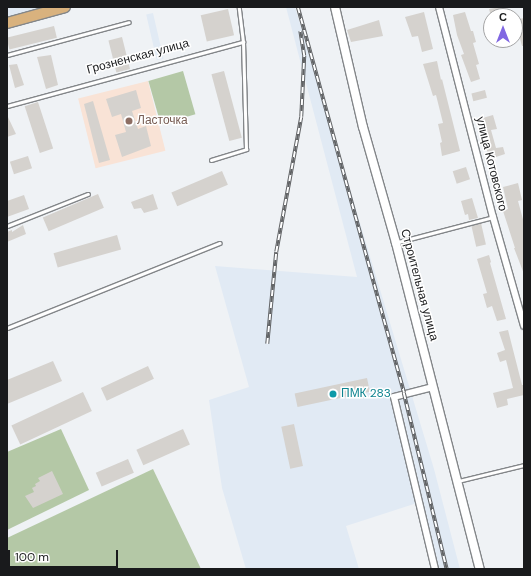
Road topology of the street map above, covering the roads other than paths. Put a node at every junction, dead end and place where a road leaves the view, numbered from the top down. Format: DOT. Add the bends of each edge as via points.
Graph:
graph roads {
  1 [pos="65,7"];
  2 [pos="239,7"];
  3 [pos="335,7"];
  4 [pos="439,7"];
  5 [pos="130,22"];
  6 [pos="7,23"];
  7 [pos="243,42"];
  8 [pos="7,55"];
  9 [pos="7,106"];
  10 [pos="211,160"];
  11 [pos="88,194"];
  12 [pos="493,217"];
  13 [pos="7,226"];
  14 [pos="220,243"];
  15 [pos="396,243"];
  16 [pos="524,326"];
  17 [pos="7,328"];
  18 [pos="433,386"];
  19 [pos="524,465"];
  20 [pos="458,481"];
  21 [pos="435,569"];
  22 [pos="480,569"];
  1 -- 6 [label="main road"];
  2 -- 7 [label="lane"];
  3 -- 15 [label="street, Строительная улица" via="363,127"];
  4 -- 12 [label="street, улица Котовского"];
  5 -- 8 [label="lane"];
  7 -- 9 [label="lane, Грозненская улица"];
  7 -- 10 [label="lane" via="246,149"];
  11 -- 13 [label="lane"];
  12 -- 15 [label="lane"];
  12 -- 16 [label="street, улица Котовского"];
  14 -- 17 [label="lane"];
  15 -- 18 [label="street, Строительная улица"];
  18 -- 20 [label="street, Строительная улица"];
  18 -- 21 [label="street" via="394,397"];
  19 -- 20 [label="lane"];
  20 -- 22 [label="street, Строительная улица"];
}
